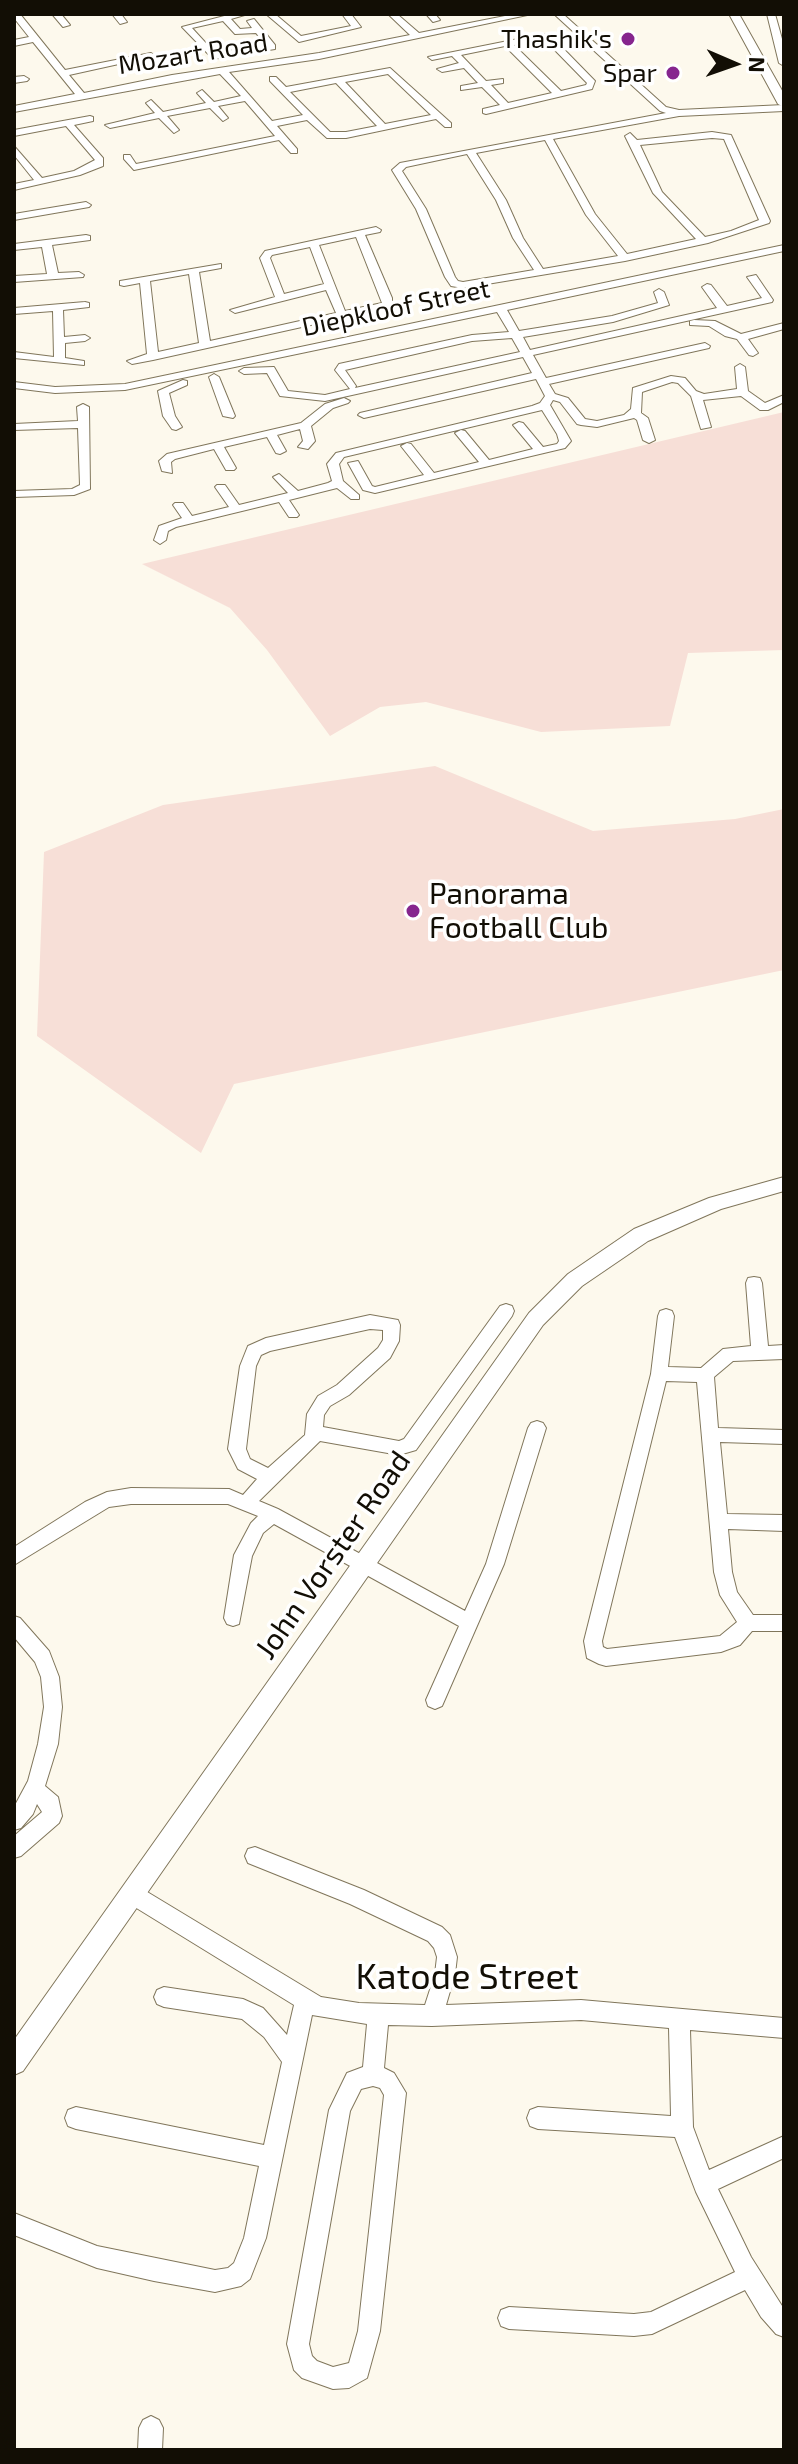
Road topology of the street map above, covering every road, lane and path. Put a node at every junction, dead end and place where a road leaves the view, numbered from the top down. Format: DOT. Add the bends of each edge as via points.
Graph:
graph roads {
  1 [pos="15,14"];
  2 [pos="56,14"];
  3 [pos="270,14"];
  4 [pos="346,14"];
  5 [pos="392,14"];
  6 [pos="528,14"];
  7 [pos="559,14"];
  8 [pos="734,14"];
  9 [pos="742,14"];
  10 [pos="771,14"];
  11 [pos="247,16"];
  12 [pos="225,18"];
  13 [pos="66,25"];
  14 [pos="474,25"];
  15 [pos="259,30"];
  16 [pos="780,36"];
  17 [pos="418,37"];
  18 [pos="35,39"];
  19 [pos="14,43"];
  20 [pos="507,43"];
  21 [pos="454,53"];
  22 [pos="151,56"];
  23 [pos="432,57"];
  24 [pos="784,62"];
  25 [pos="487,65"];
  26 [pos="467,67"];
  27 [pos="442,69"];
  28 [pos="222,70"];
  29 [pos="63,73"];
  30 [pos="604,74"];
  31 [pos="273,79"];
  32 [pos="338,80"];
  33 [pos="500,81"];
  34 [pos="484,84"];
  35 [pos="464,88"];
  36 [pos="284,90"];
  37 [pos="784,92"];
  38 [pos="202,93"];
  39 [pos="559,94"];
  40 [pos="81,95"];
  41 [pos="43,98"];
  42 [pos="247,98"];
  43 [pos="14,102"];
  44 [pos="151,103"];
  45 [pos="212,104"];
  46 [pos="505,105"];
  47 [pos="784,106"];
  48 [pos="14,109"];
  49 [pos="663,109"];
  50 [pos="104,111"];
  51 [pos="486,111"];
  52 [pos="679,113"];
  53 [pos="161,115"];
  54 [pos="438,116"];
  55 [pos="309,117"];
  56 [pos="223,118"];
  57 [pos="90,119"];
  58 [pos="621,121"];
  59 [pos="68,123"];
  60 [pos="271,124"];
  61 [pos="448,125"];
  62 [pos="383,127"];
  63 [pos="174,130"];
  64 [pos="14,133"];
  65 [pos="236,133"];
  66 [pos="547,136"];
  67 [pos="282,137"];
  68 [pos="635,143"];
  69 [pos="181,144"];
  70 [pos="243,145"];
  71 [pos="14,149"];
  72 [pos="294,151"];
  73 [pos="470,151"];
  74 [pos="127,157"];
  75 [pos="188,159"];
  76 [pos="251,159"];
  77 [pos="134,167"];
  78 [pos="144,178"];
  79 [pos="40,181"];
  80 [pos="14,187"];
  81 [pos="86,205"];
  82 [pos="17,217"];
  83 [pos="376,230"];
  84 [pos="359,233"];
  85 [pos="86,238"];
  86 [pos="704,241"];
  87 [pos="46,243"];
  88 [pos="313,243"];
  89 [pos="27,246"];
  90 [pos="14,247"];
  91 [pos="784,248"];
  92 [pos="625,258"];
  93 [pos="217,266"];
  94 [pos="194,270"];
  95 [pos="540,272"];
  96 [pos="79,275"];
  97 [pos="53,276"];
  98 [pos="752,277"];
  99 [pos="14,279"];
  100 [pos="145,280"];
  101 [pos="124,283"];
  102 [pos="330,286"];
  103 [pos="707,287"];
  104 [pos="659,292"];
  105 [pos="784,296"];
  106 [pos="280,297"];
  107 [pos="624,301"];
  108 [pos="768,304"];
  109 [pos="85,305"];
  110 [pos="58,308"];
  111 [pos="501,309"];
  112 [pos="587,309"];
  113 [pos="235,310"];
  114 [pos="724,310"];
  115 [pos="14,311"];
  116 [pos="632,314"];
  117 [pos="550,315"];
  118 [pos="342,316"];
  119 [pos="594,322"];
  120 [pos="783,327"];
  121 [pos="558,329"];
  122 [pos="517,335"];
  123 [pos="250,336"];
  124 [pos="741,337"];
  125 [pos="85,338"];
  126 [pos="61,340"];
  127 [pos="205,346"];
  128 [pos="705,346"];
  129 [pos="753,353"];
  130 [pos="14,355"];
  131 [pos="153,357"];
  132 [pos="529,357"];
  133 [pos="264,358"];
  134 [pos="60,360"];
  135 [pos="132,361"];
  136 [pos="80,363"];
  137 [pos="740,367"];
  138 [pos="214,377"];
  139 [pos="541,379"];
  140 [pos="14,385"];
  141 [pos="351,386"];
  142 [pos="743,392"];
  143 [pos="696,395"];
  144 [pos="784,398"];
  145 [pos="547,400"];
  146 [pos="83,407"];
  147 [pos="635,414"];
  148 [pos="364,415"];
  149 [pos="229,416"];
  150 [pos="82,424"];
  151 [pos="305,425"];
  152 [pos="519,425"];
  153 [pos="14,427"];
  154 [pos="176,427"];
  155 [pos="705,427"];
  156 [pos="270,433"];
  157 [pos="461,433"];
  158 [pos="649,440"];
  159 [pos="218,446"];
  160 [pos="407,446"];
  161 [pos="304,447"];
  162 [pos="280,451"];
  163 [pos="540,451"];
  164 [pos="354,463"];
  165 [pos="487,465"];
  166 [pos="230,468"];
  167 [pos="168,471"];
  168 [pos="279,477"];
  169 [pos="432,477"];
  170 [pos="338,482"];
  171 [pos="221,487"];
  172 [pos="14,494"];
  173 [pos="295,494"];
  174 [pos="281,497"];
  175 [pos="355,497"];
  176 [pos="179,505"];
  177 [pos="235,508"];
  178 [pos="221,511"];
  179 [pos="293,515"];
  180 [pos="188,519"];
  181 [pos="231,528"];
  182 [pos="160,540"];
  183 [pos="784,1184"];
  184 [pos="754,1283"];
  185 [pos="506,1311"];
  186 [pos="666,1316"];
  187 [pos="760,1351"];
  188 [pos="784,1352"];
  189 [pos="659,1374"];
  190 [pos="705,1375"];
  191 [pos="537,1428"];
  192 [pos="314,1433"];
  193 [pos="712,1435"];
  194 [pos="784,1437"];
  195 [pos="270,1477"];
  196 [pos="247,1503"];
  197 [pos="272,1514"];
  198 [pos="718,1521"];
  199 [pos="784,1523"];
  200 [pos="14,1557"];
  201 [pos="362,1565"];
  202 [pos="233,1618"];
  203 [pos="471,1623"];
  204 [pos="748,1623"];
  205 [pos="784,1623"];
  206 [pos="14,1624"];
  207 [pos="435,1700"];
  208 [pos="35,1790"];
  209 [pos="14,1821"];
  210 [pos="14,1849"];
  211 [pos="255,1856"];
  212 [pos="132,1894"];
  213 [pos="164,1997"];
  214 [pos="305,2000"];
  215 [pos="378,2014"];
  216 [pos="432,2016"];
  217 [pos="679,2019"];
  218 [pos="784,2028"];
  219 [pos="293,2060"];
  220 [pos="14,2062"];
  221 [pos="373,2075"];
  222 [pos="76,2118"];
  223 [pos="538,2118"];
  224 [pos="682,2127"];
  225 [pos="784,2147"];
  226 [pos="270,2157"];
  227 [pos="704,2184"];
  228 [pos="14,2224"];
  229 [pos="749,2277"];
  230 [pos="509,2318"];
  231 [pos="784,2326"];
  1 -- 18 [label="street"];
  2 -- 13 [label="street"];
  3 -- 4 [label="street" via="299,39 357,27"];
  5 -- 17 [label="street"];
  6 -- 14 [label="street, Mozart Road"];
  7 -- 14 [label="street, Mozart Road"];
  7 -- 30 [label="street"];
  8 -- 47 [label="street"];
  9 -- 37 [label="street"];
  10 -- 16 [label="street"];
  11 -- 12 [label="street"];
  11 -- 15 [label="street"];
  12 -- 15 [label="street" via="238,32"];
  12 -- 15 [label="street" via="187,29 214,56 272,47"];
  14 -- 17 [label="street, Mozart Road"];
  16 -- 24 [label="street"];
  17 -- 28 [label="street, Mozart Road"];
  18 -- 19 [label="street"];
  18 -- 29 [label="street"];
  20 -- 21 [label="street"];
  20 -- 30 [label="street" via="548,38"];
  20 -- 39 [label="street"];
  21 -- 23 [label="street"];
  21 -- 26 [label="street"];
  22 -- 29 [label="street"];
  25 -- 26 [label="street"];
  26 -- 27 [label="street"];
  26 -- 34 [label="street"];
  28 -- 40 [label="street, Mozart Road"];
  28 -- 42 [label="street"];
  29 -- 40 [label="street"];
  30 -- 39 [label="street" via="589,87"];
  30 -- 49 [label="street"];
  31 -- 36 [label="street"];
  32 -- 36 [label="street"];
  32 -- 54 [label="street" via="390,71"];
  32 -- 62 [label="street"];
  33 -- 34 [label="street"];
  34 -- 35 [label="street"];
  34 -- 46 [label="street"];
  36 -- 55 [label="street"];
  38 -- 45 [label="street"];
  39 -- 46 [label="street"];
  40 -- 48 [label="street, Mozart Road"];
  41 -- 43 [label="street"];
  42 -- 45 [label="street"];
  42 -- 60 [label="street"];
  44 -- 53 [label="street"];
  45 -- 53 [label="street"];
  45 -- 56 [label="street"];
  46 -- 51 [label="street"];
  47 -- 52 [label="street"];
  49 -- 52 [label="street"];
  49 -- 58 [label="street"];
  50 -- 53 [label="street" via="112,130"];
  52 -- 58 [label="street"];
  53 -- 63 [label="street"];
  54 -- 61 [label="street"];
  54 -- 62 [label="street"];
  55 -- 60 [label="street"];
  55 -- 62 [label="street" via="332,136"];
  57 -- 59 [label="street"];
  58 -- 66 [label="street"];
  58 -- 68 [label="street"];
  59 -- 64 [label="street"];
  59 -- 79 [label="street" via="100,164"];
  60 -- 67 [label="street"];
  65 -- 70 [label="street"];
  66 -- 73 [label="street"];
  66 -- 92 [label="street" via="591,215"];
  67 -- 70 [label="street"];
  67 -- 72 [label="street"];
  68 -- 86 [label="street" via="658,193"];
  68 -- 86 [label="street" via="712,135 732,142 765,221"];
  69 -- 75 [label="street"];
  70 -- 75 [label="street"];
  70 -- 76 [label="street"];
  71 -- 79 [label="street"];
  73 -- 95 [label="street"];
  73 -- 95 [label="street" via="397,170 421,209 450,277 455,284 472,285"];
  74 -- 77 [label="street"];
  75 -- 77 [label="street"];
  77 -- 78 [label="street"];
  79 -- 80 [label="street"];
  81 -- 82 [label="street"];
  82 -- 89 [label="street"];
  83 -- 84 [label="street"];
  84 -- 88 [label="street"];
  84 -- 118 [label="street" via="388,305"];
  85 -- 87 [label="street"];
  86 -- 92 [label="street"];
  87 -- 89 [label="street"];
  87 -- 97 [label="street"];
  88 -- 102 [label="street"];
  88 -- 106 [label="street" via="266,255"];
  89 -- 90 [label="street"];
  91 -- 111 [label="street, Diepkloof Street"];
  92 -- 95 [label="street"];
  93 -- 94 [label="street"];
  94 -- 100 [label="street"];
  94 -- 127 [label="street"];
  96 -- 97 [label="street"];
  97 -- 99 [label="street"];
  98 -- 108 [label="street"];
  100 -- 101 [label="street"];
  100 -- 131 [label="street"];
  102 -- 106 [label="street"];
  102 -- 118 [label="street"];
  103 -- 114 [label="street"];
  104 -- 116 [label="street" via="664,305"];
  105 -- 108 [label="street"];
  106 -- 113 [label="street"];
  107 -- 116 [label="street"];
  108 -- 114 [label="street"];
  108 -- 120 [label="street"];
  109 -- 110 [label="street"];
  110 -- 115 [label="street"];
  110 -- 126 [label="street"];
  111 -- 122 [label="street"];
  111 -- 133 [label="street, Diepkloof Street"];
  112 -- 119 [label="street"];
  114 -- 132 [label="street"];
  116 -- 119 [label="street"];
  117 -- 121 [label="street"];
  118 -- 123 [label="street"];
  119 -- 121 [label="street"];
  120 -- 124 [label="street"];
  121 -- 122 [label="street"];
  122 -- 132 [label="street"];
  122 -- 141 [label="street" via="472,338 343,366 340,370"];
  123 -- 127 [label="street"];
  123 -- 133 [label="street"];
  124 -- 129 [label="street"];
  124 -- 132 [label="street" via="701,321"];
  125 -- 126 [label="street"];
  126 -- 134 [label="street"];
  127 -- 131 [label="street"];
  128 -- 139 [label="street"];
  130 -- 134 [label="street"];
  131 -- 135 [label="street"];
  132 -- 138 [label="street" via="325,398 284,394 274,373 263,368"];
  132 -- 139 [label="street"];
  132 -- 151 [label="street" via="339,402"];
  133 -- 140 [label="street, Diepkloof Street" via="125,387 55,390"];
  134 -- 136 [label="street"];
  137 -- 142 [label="street"];
  138 -- 149 [label="street"];
  138 -- 154 [label="street" via="163,391"];
  139 -- 145 [label="street"];
  139 -- 148 [label="street"];
  142 -- 143 [label="street"];
  142 -- 144 [label="street" via="764,408"];
  143 -- 147 [label="street" via="675,379 642,386 635,394"];
  143 -- 155 [label="street"];
  145 -- 147 [label="street" via="564,400 575,418 589,424"];
  145 -- 163 [label="street" via="565,441"];
  145 -- 170 [label="street" via="340,455 333,464"];
  146 -- 150 [label="street"];
  147 -- 158 [label="street" via="642,418"];
  150 -- 153 [label="street"];
  150 -- 172 [label="street" via="86,487"];
  151 -- 156 [label="street"];
  151 -- 161 [label="street" via="309,441"];
  152 -- 163 [label="street"];
  156 -- 159 [label="street"];
  156 -- 162 [label="street"];
  157 -- 165 [label="street"];
  159 -- 166 [label="street"];
  159 -- 167 [label="street" via="167,458"];
  160 -- 169 [label="street"];
  163 -- 165 [label="street"];
  164 -- 169 [label="street" via="371,490"];
  165 -- 169 [label="street"];
  168 -- 173 [label="street"];
  170 -- 173 [label="street"];
  170 -- 175 [label="street"];
  171 -- 177 [label="street"];
  173 -- 174 [label="street"];
  174 -- 177 [label="street"];
  174 -- 179 [label="street"];
  176 -- 180 [label="street"];
  177 -- 178 [label="street"];
  178 -- 180 [label="street"];
  178 -- 181 [label="street"];
  180 -- 182 [label="street" via="167,526"];
  183 -- 201 [label="street, John Vorster Road" via="716,1203 641,1235 575,1280 536,1319"];
  184 -- 187 [label="street"];
  185 -- 192 [label="street" via="410,1445 399,1448"];
  186 -- 189 [label="street"];
  187 -- 188 [label="street"];
  187 -- 190 [label="street" via="729,1354"];
  189 -- 190 [label="street"];
  189 -- 204 [label="street" via="594,1652 606,1658 721,1644"];
  190 -- 193 [label="street"];
  191 -- 203 [label="street"];
  192 -- 195 [label="street"];
  192 -- 195 [label="street" via="317,1408 384,1353 392,1325 370,1322 254,1351 237,1449 244,1464"];
  193 -- 194 [label="street"];
  193 -- 198 [label="street"];
  195 -- 196 [label="street"];
  196 -- 197 [label="street"];
  196 -- 200 [label="street" via="203,1495 107,1500"];
  197 -- 201 [label="street"];
  197 -- 202 [label="street" via="257,1528 243,1555"];
  198 -- 199 [label="street"];
  198 -- 204 [label="street" via="725,1583"];
  201 -- 203 [label="street"];
  201 -- 212 [label="street, John Vorster Road"];
  203 -- 207 [label="street"];
  204 -- 205 [label="street"];
  206 -- 208 [label="street" via="42,1657 51,1687 51,1727"];
  208 -- 209 [label="street"];
  208 -- 210 [label="street" via="51,1803 52,1816"];
  211 -- 216 [label="street" via="435,1934 447,1957"];
  212 -- 214 [label="street, Katode Street"];
  212 -- 220 [label="street, John Vorster Road"];
  213 -- 219 [label="street" via="256,2015"];
  214 -- 215 [label="street, Katode Street"];
  214 -- 219 [label="street"];
  215 -- 216 [label="street, Katode Street"];
  215 -- 221 [label="street"];
  216 -- 217 [label="street, Katode Street" via="562,2010"];
  217 -- 218 [label="street, Katode Street"];
  217 -- 224 [label="street"];
  219 -- 226 [label="street"];
  221 -- 221 [label="street" via="387,2080 395,2093 369,2331 359,2370 333,2378 310,2370 298,2344 340,2110 354,2080"];
  222 -- 226 [label="street"];
  223 -- 224 [label="street"];
  224 -- 227 [label="street"];
  225 -- 227 [label="street"];
  226 -- 228 [label="street" via="255,2238 242,2271 233,2278 215,2281 97,2257"];
  227 -- 229 [label="street"];
  229 -- 230 [label="street" via="652,2323"];
  229 -- 231 [label="street"];
}
